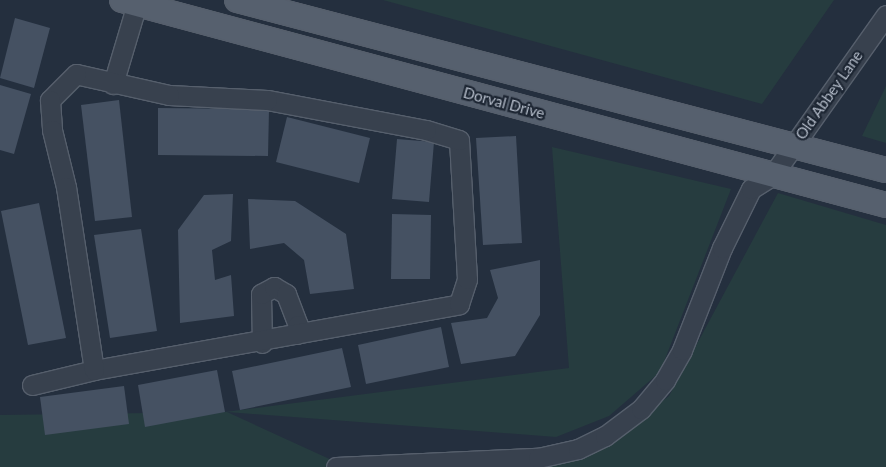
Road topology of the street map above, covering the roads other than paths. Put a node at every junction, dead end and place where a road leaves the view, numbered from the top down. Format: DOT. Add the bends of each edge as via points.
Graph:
graph roads {
  1 [pos="237,0"];
  2 [pos="132,1"];
  3 [pos="886,15"];
  4 [pos="113,84"];
  5 [pos="794,146"];
  6 [pos="886,170"];
  7 [pos="772,176"];
  8 [pos="886,205"];
  9 [pos="296,334"];
  10 [pos="262,343"];
  11 [pos="94,370"];
  12 [pos="32,385"];
  13 [pos="336,467"];
  1 -- 5 [label="main road"];
  2 -- 4 [label="street"];
  2 -- 7 [label="main road, Dorval Drive"];
  3 -- 5 [label="street, Old Abbey Lane"];
  4 -- 9 [label="street" via="169,95 268,100 426,130 459,140 467,279 459,304"];
  4 -- 11 [label="street" via="76,74 50,100 52,130 66,187"];
  5 -- 6 [label="main road"];
  5 -- 7 [label="street, Old Abbey Lane"];
  7 -- 8 [label="main road, Dorval Drive"];
  7 -- 13 [label="street" via="751,189 665,380 641,409 604,436 578,449 538,458"];
  9 -- 10 [label="street"];
  9 -- 10 [label="street" via="298,325 286,294 274,287 261,294"];
  10 -- 11 [label="street"];
  11 -- 12 [label="street"];
}
